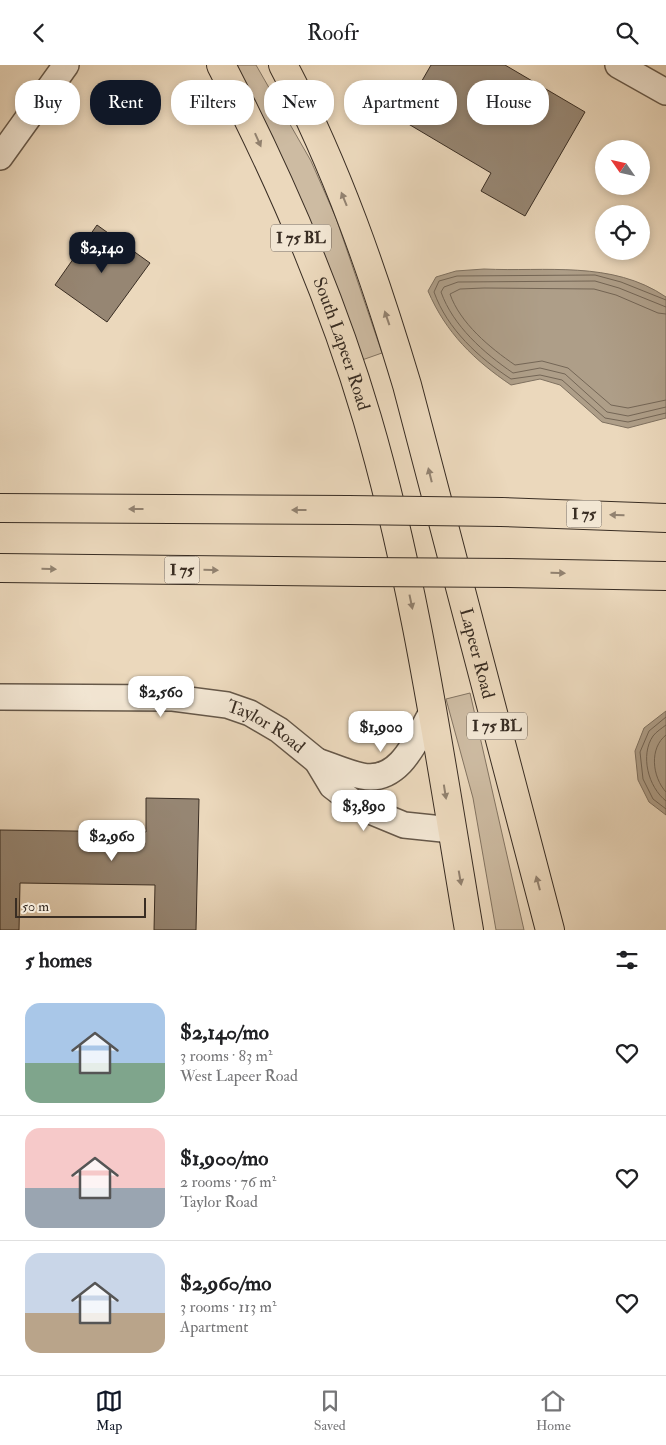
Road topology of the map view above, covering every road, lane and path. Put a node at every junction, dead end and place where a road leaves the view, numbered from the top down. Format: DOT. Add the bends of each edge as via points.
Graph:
graph roads {
  1 [pos="66,65"];
  2 [pos="221,65"];
  3 [pos="283,65"];
  4 [pos="618,65"];
  5 [pos="666,92"];
  6 [pos="0,157"];
  7 [pos="0,508"];
  8 [pos="666,518"];
  9 [pos="0,568"];
  10 [pos="666,576"];
  11 [pos="0,697"];
  12 [pos="432,713"];
  13 [pos="318,761"];
  14 [pos="452,830"];
  15 [pos="469,930"];
  16 [pos="550,930"];
  1 -- 6 [label="street"];
  2 -- 12 [label="main road, South Lapeer Road / I 75 BL, one-way" via="272,170 326,302 366,417 393,520"];
  16 -- 3 [label="main road, Lapeer Road / I 75 BL, one-way" via="407,385 362,245 331,165"];
  4 -- 5 [label="street"];
  8 -- 7 [label="main road, I 75, one-way, bridge" via="501,512"];
  9 -- 10 [label="main road, I 75, one-way, bridge"];
  11 -- 13 [label="street, Taylor Road" via="173,698 217,702 261,718"];
  12 -- 13 [label="street, Taylor Road" via="402,762 388,772 364,777"];
  12 -- 14 [label="main road, I 75 BL, one-way"];
  13 -- 14 [label="street, Taylor Road" via="332,786 369,813 404,825"];
  14 -- 15 [label="main road, I 75 BL, one-way"];
}
